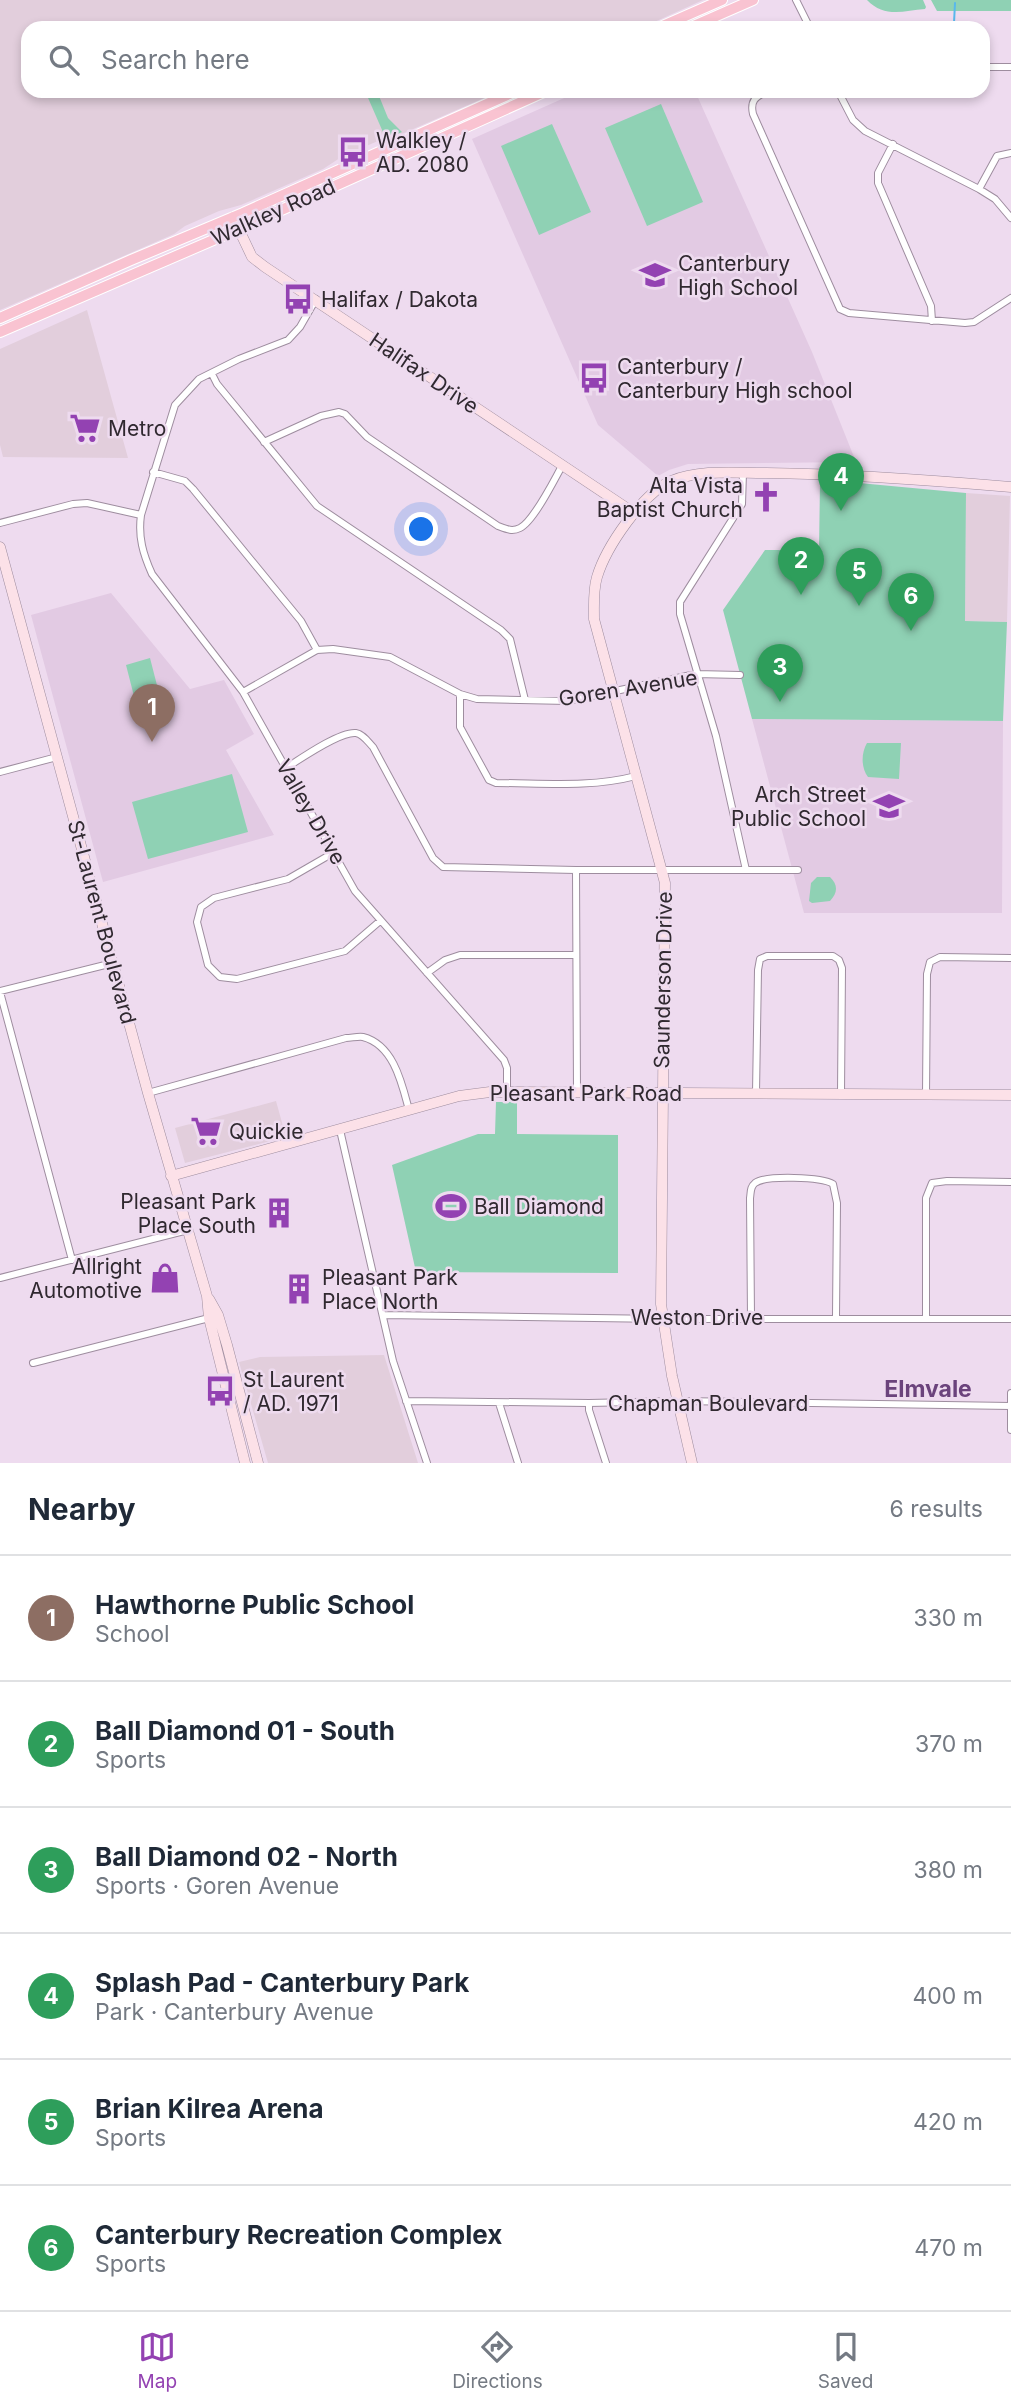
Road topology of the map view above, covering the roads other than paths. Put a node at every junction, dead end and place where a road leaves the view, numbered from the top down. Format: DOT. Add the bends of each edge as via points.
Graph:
graph roads {
  1 [pos="722,0"];
  2 [pos="753,0"];
  3 [pos="796,0"];
  4 [pos="674,21"];
  5 [pos="705,21"];
  6 [pos="806,21"];
  7 [pos="990,67"];
  8 [pos="1011,67"];
  9 [pos="510,98"];
  10 [pos="512,98"];
  11 [pos="754,98"];
  12 [pos="842,98"];
  13 [pos="893,144"];
  14 [pos="389,147"];
  15 [pos="1011,153"];
  16 [pos="395,158"];
  17 [pos="334,171"];
  18 [pos="339,182"];
  19 [pos="979,189"];
  20 [pos="1011,218"];
  21 [pos="235,223"];
  22 [pos="65,289"];
  23 [pos="1011,298"];
  24 [pos="316,299"];
  25 [pos="71,301"];
  26 [pos="0,318"];
  27 [pos="932,321"];
  28 [pos="0,332"];
  29 [pos="212,374"];
  30 [pos="264,442"];
  31 [pos="562,466"];
  32 [pos="153,472"];
  33 [pos="743,473"];
  34 [pos="1011,487"];
  35 [pos="634,513"];
  36 [pos="141,515"];
  37 [pos="0,523"];
  38 [pos="1,551"];
  39 [pos="317,650"];
  40 [pos="696,674"];
  41 [pos="740,675"];
  42 [pos="613,691"];
  43 [pos="243,692"];
  44 [pos="460,694"];
  45 [pos="525,700"];
  46 [pos="57,757"];
  47 [pos="286,768"];
  48 [pos="0,772"];
  49 [pos="636,776"];
  50 [pos="333,853"];
  51 [pos="576,870"];
  52 [pos="662,870"];
  53 [pos="746,870"];
  54 [pos="798,870"];
  55 [pos="380,921"];
  56 [pos="576,955"];
  57 [pos="1011,958"];
  58 [pos="113,963"];
  59 [pos="427,973"];
  60 [pos="0,992"];
  61 [pos="507,1092"];
  62 [pos="577,1092"];
  63 [pos="148,1093"];
  64 [pos="756,1093"];
  65 [pos="661,1094"];
  66 [pos="841,1094"];
  67 [pos="926,1095"];
  68 [pos="1011,1095"];
  69 [pos="409,1110"];
  70 [pos="340,1130"];
  71 [pos="171,1175"];
  72 [pos="1011,1182"];
  73 [pos="188,1230"];
  74 [pos="72,1260"];
  75 [pos="0,1278"];
  76 [pos="207,1296"];
  77 [pos="383,1315"];
  78 [pos="751,1317"];
  79 [pos="836,1317"];
  80 [pos="209,1318"];
  81 [pos="926,1318"];
  82 [pos="663,1319"];
  83 [pos="1011,1319"];
  84 [pos="33,1363"];
  85 [pos="1011,1392"];
  86 [pos="406,1401"];
  87 [pos="679,1401"];
  88 [pos="499,1403"];
  89 [pos="589,1403"];
  90 [pos="1011,1406"];
  91 [pos="246,1414"];
  92 [pos="235,1417"];
  93 [pos="1011,1430"];
  94 [pos="245,1463"];
  95 [pos="258,1463"];
  96 [pos="427,1463"];
  97 [pos="518,1463"];
  98 [pos="606,1463"];
  99 [pos="692,1463"];
  1 -- 4 [label="main road"];
  2 -- 5 [label="main road"];
  3 -- 6 [label="street"];
  7 -- 8 [label="street"];
  9 -- 14 [label="main road, Walkley Road"];
  10 -- 16 [label="main road, Walkley Road"];
  11 -- 27 [label="street" via="753,114 840,309"];
  12 -- 13 [label="street" via="865,131"];
  13 -- 19 [label="street"];
  13 -- 27 [label="street" via="878,173 878,183 931,306"];
  14 -- 16 [label="main road"];
  14 -- 17 [label="main road, Walkley Road"];
  15 -- 19 [label="street" via="997,156"];
  16 -- 18 [label="main road, Walkley Road"];
  17 -- 18 [label="main road"];
  17 -- 21 [label="main road, Walkley Road"];
  18 -- 21 [label="main road, Walkley Road"];
  19 -- 20 [label="street"];
  21 -- 22 [label="main road, Walkley Road"];
  21 -- 24 [label="street, Halifax Drive" via="252,257"];
  21 -- 25 [label="main road, Walkley Road"];
  22 -- 25 [label="main road"];
  22 -- 26 [label="main road, Walkley Road"];
  23 -- 27 [label="street" via="974,321"];
  24 -- 29 [label="street, Valley Drive" via="288,340"];
  24 -- 31 [label="street, Halifax Drive"];
  25 -- 28 [label="main road, Walkley Road"];
  29 -- 30 [label="street"];
  29 -- 32 [label="street, Valley Drive" via="199,379 175,405"];
  30 -- 31 [label="street" via="321,416 345,414 367,437 509,531 523,527"];
  30 -- 45 [label="street" via="317,506 501,630 510,639"];
  31 -- 35 [label="street, Halifax Drive"];
  32 -- 36 [label="street, Valley Drive"];
  32 -- 39 [label="street" via="185,481 193,489 300,621"];
  33 -- 34 [label="street, Saunderson Drive" via="897,477"];
  33 -- 35 [label="street, Saunderson Drive" via="695,474 670,481"];
  33 -- 40 [label="street" via="742,504 680,602"];
  35 -- 42 [label="street, Saunderson Drive" via="597,576 593,599"];
  36 -- 37 [label="street" via="80,503"];
  36 -- 43 [label="street, Valley Drive" via="139,537 152,574"];
  38 -- 46 [label="street, St-Laurent Boulevard"];
  39 -- 43 [label="street"];
  39 -- 44 [label="street, Goren Avenue" via="390,657"];
  40 -- 41 [label="street, Goren Avenue"];
  40 -- 42 [label="street, Goren Avenue"];
  40 -- 53 [label="street" via="716,736"];
  42 -- 45 [label="street, Goren Avenue" via="568,701"];
  42 -- 49 [label="street, Saunderson Drive"];
  43 -- 47 [label="street, Valley Drive"];
  44 -- 45 [label="street, Goren Avenue"];
  44 -- 49 [label="street" via="460,727 489,780 590,784"];
  46 -- 48 [label="street"];
  46 -- 58 [label="street, St-Laurent Boulevard"];
  47 -- 50 [label="street, Valley Drive"];
  47 -- 51 [label="street" via="354,732 373,747 433,858 443,867"];
  49 -- 52 [label="street, Saunderson Drive"];
  50 -- 55 [label="street, Valley Drive" via="355,891"];
  50 -- 55 [label="street" via="288,878 214,898 201,906 197,922 208,965 220,977 237,979 345,951"];
  51 -- 52 [label="street"];
  51 -- 56 [label="street"];
  52 -- 53 [label="street"];
  52 -- 65 [label="street, Saunderson Drive"];
  53 -- 54 [label="street"];
  55 -- 59 [label="street, Valley Drive"];
  56 -- 59 [label="street" via="460,955"];
  56 -- 62 [label="street"];
  57 -- 67 [label="street" via="940,957 930,962"];
  58 -- 60 [label="street"];
  58 -- 63 [label="street, St-Laurent Boulevard"];
  59 -- 61 [label="street, Valley Drive" via="504,1059"];
  60 -- 74 [label="street"];
  61 -- 62 [label="street, Pleasant Park Road"];
  61 -- 69 [label="street, Pleasant Park Road" via="459,1096"];
  62 -- 65 [label="street, Pleasant Park Road"];
  63 -- 69 [label="street" via="363,1037 394,1064"];
  63 -- 71 [label="street, St-Laurent Boulevard"];
  64 -- 65 [label="street, Pleasant Park Road"];
  64 -- 66 [label="street, Pleasant Park Road"];
  64 -- 66 [label="street" via="760,959 833,956 842,968"];
  65 -- 82 [label="street, Saunderson Drive"];
  66 -- 67 [label="street, Pleasant Park Road"];
  67 -- 68 [label="street, Pleasant Park Road"];
  69 -- 70 [label="street, Pleasant Park Road"];
  70 -- 71 [label="street, Pleasant Park Road"];
  70 -- 77 [label="street"];
  71 -- 73 [label="street, St-Laurent Boulevard"];
  72 -- 81 [label="street" via="932,1184 926,1198"];
  73 -- 74 [label="street"];
  73 -- 76 [label="street, St-Laurent Boulevard"];
  74 -- 75 [label="street"];
  76 -- 80 [label="street, St-Laurent Boulevard"];
  76 -- 91 [label="street, St-Laurent Boulevard" via="218,1315"];
  77 -- 82 [label="street, Weston Drive"];
  77 -- 86 [label="street"];
  78 -- 79 [label="street, Weston Drive"];
  78 -- 79 [label="street" via="751,1187 766,1179 821,1179 833,1184 837,1203"];
  78 -- 82 [label="street, Weston Drive"];
  79 -- 81 [label="street, Weston Drive"];
  80 -- 84 [label="street"];
  80 -- 92 [label="street, St-Laurent Boulevard"];
  81 -- 83 [label="street, Weston Drive"];
  82 -- 87 [label="street, Saunderson Drive"];
  85 -- 90 [label="street"];
  86 -- 88 [label="street, Chapman Boulevard"];
  86 -- 96 [label="street"];
  87 -- 89 [label="street, Chapman Boulevard"];
  87 -- 90 [label="street, Chapman Boulevard"];
  87 -- 99 [label="street, Saunderson Drive"];
  88 -- 89 [label="street, Chapman Boulevard"];
  88 -- 97 [label="street"];
  89 -- 98 [label="street"];
  90 -- 93 [label="street"];
  91 -- 92 [label="street"];
  91 -- 95 [label="street, St-Laurent Boulevard"];
  92 -- 94 [label="street, St-Laurent Boulevard"];
}
